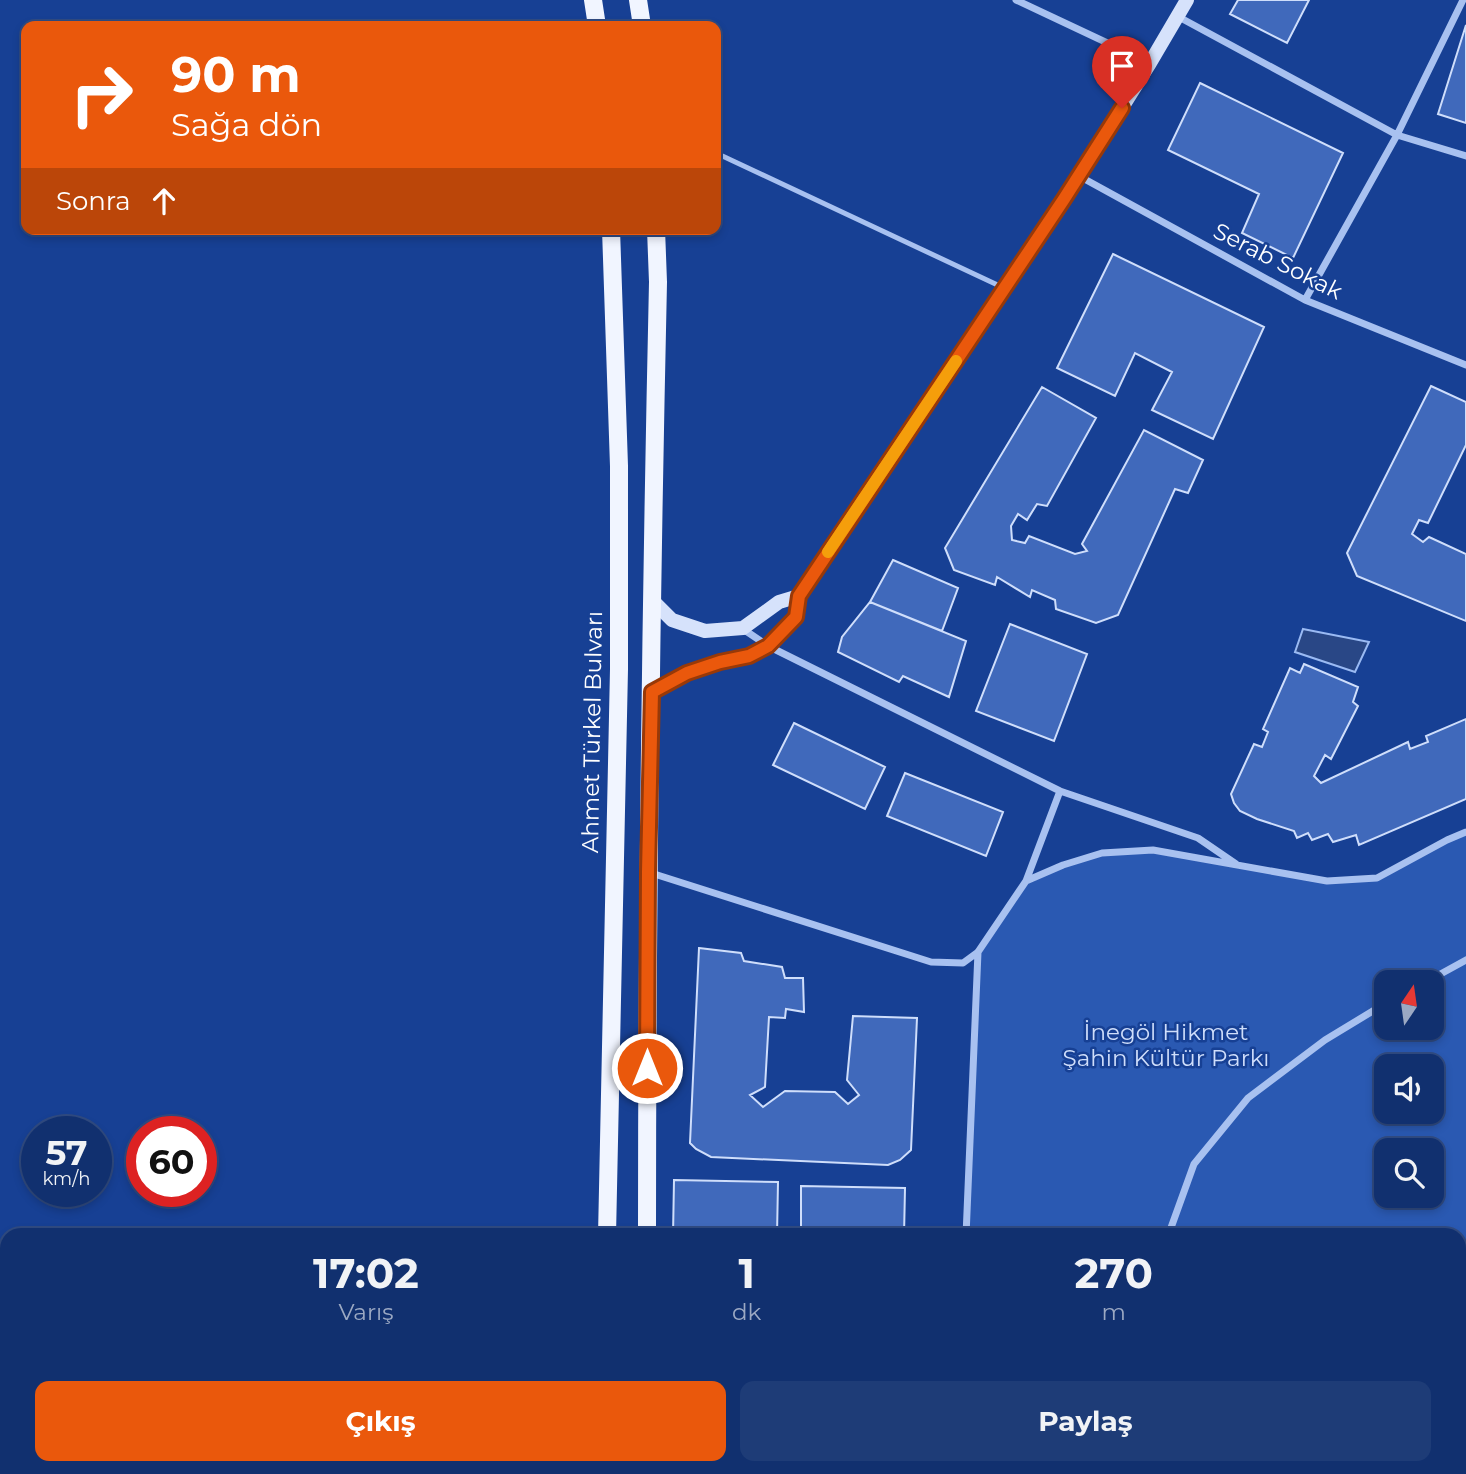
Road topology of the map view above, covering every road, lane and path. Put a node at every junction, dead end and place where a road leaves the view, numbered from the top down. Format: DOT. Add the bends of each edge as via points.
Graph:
graph roads {
  1 [pos="593,0"];
  2 [pos="638,0"];
  3 [pos="1016,0"];
  4 [pos="1187,0"];
  5 [pos="1463,0"];
  6 [pos="1177,15"];
  7 [pos="596,21"];
  8 [pos="641,21"];
  9 [pos="1150,64"];
  10 [pos="1397,135"];
  11 [pos="721,155"];
  12 [pos="1466,156"];
  13 [pos="1079,176"];
  14 [pos="611,235"];
  15 [pos="656,235"];
  16 [pos="1004,288"];
  17 [pos="1305,300"];
  18 [pos="1466,365"];
  19 [pos="799,596"];
  20 [pos="651,599"];
  21 [pos="743,628"];
  22 [pos="768,646"];
  23 [pos="652,692"];
  24 [pos="1060,791"];
  25 [pos="1466,832"];
  26 [pos="1240,866"];
  27 [pos="648,872"];
  28 [pos="1026,881"];
  29 [pos="978,952"];
  30 [pos="1466,960"];
  31 [pos="1444,972"];
  32 [pos="1374,1010"];
  33 [pos="607,1228"];
  34 [pos="647,1228"];
  35 [pos="966,1228"];
  36 [pos="1171,1228"];
  1 -- 7 [label="main road"];
  2 -- 8 [label="main road"];
  3 -- 9 [label="street"];
  4 -- 6 [label="street"];
  5 -- 10 [label="street"];
  6 -- 9 [label="street"];
  6 -- 10 [label="street"];
  9 -- 13 [label="street"];
  10 -- 12 [label="street"];
  10 -- 17 [label="street"];
  11 -- 16 [label="lane"];
  13 -- 16 [label="street"];
  13 -- 17 [label="street, Serab Sokak"];
  14 -- 33 [label="main road, Ahmet Türkel Bulvarı" via="619,466 619,655"];
  15 -- 20 [label="main road"];
  16 -- 19 [label="street"];
  17 -- 18 [label="street, Serab Sokak"];
  19 -- 21 [label="street" via="779,602"];
  19 -- 22 [label="street" via="796,617"];
  20 -- 21 [label="street" via="672,620 705,631"];
  20 -- 23 [label="main road"];
  21 -- 22 [label="street"];
  22 -- 23 [label="street" via="687,673"];
  22 -- 24 [label="street"];
  23 -- 27 [label="main road"];
  24 -- 26 [label="street" via="1198,838"];
  24 -- 28 [label="street"];
  25 -- 26 [label="street" via="1377,878 1327,881"];
  26 -- 28 [label="street" via="1153,850 1102,853"];
  27 -- 29 [label="street" via="931,962 962,963"];
  27 -- 34 [label="main road"];
  28 -- 29 [label="street"];
  29 -- 35 [label="street"];
  30 -- 31 [label="street"];
  32 -- 36 [label="street" via="1325,1040 1248,1098 1194,1164"];
}
